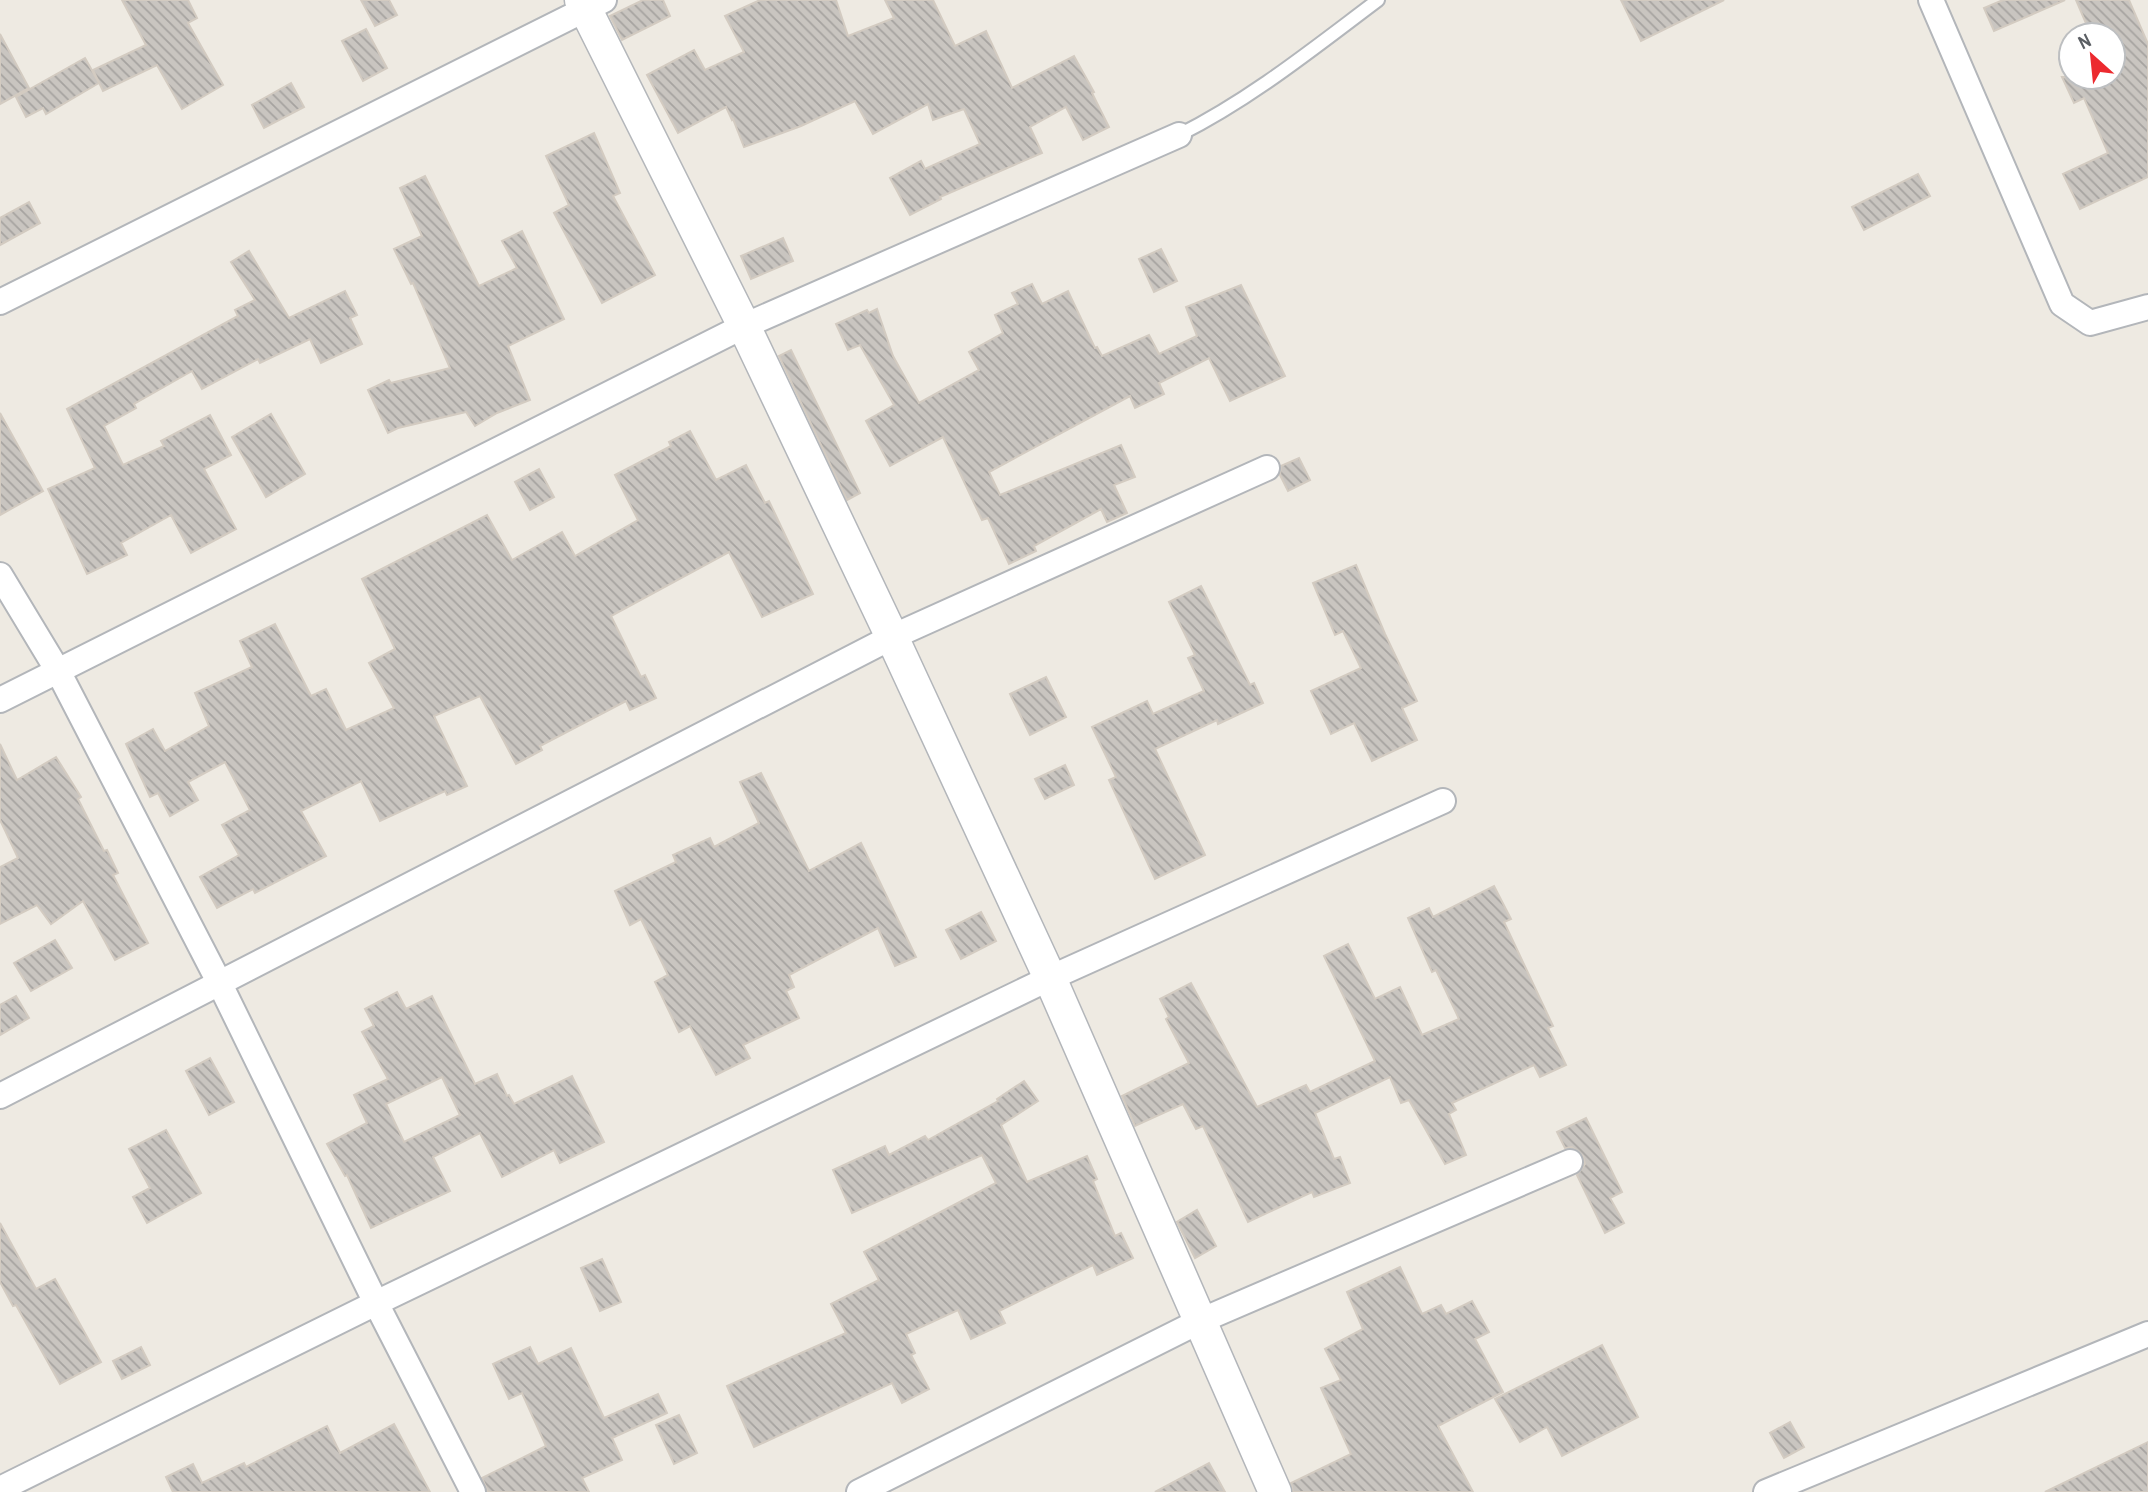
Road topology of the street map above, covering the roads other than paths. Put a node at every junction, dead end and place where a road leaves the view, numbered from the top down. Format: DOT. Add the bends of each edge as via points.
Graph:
graph roads {
  1 [pos="1378,0"];
  2 [pos="1931,0"];
  3 [pos="591,3"];
  4 [pos="1179,135"];
  5 [pos="0,302"];
  6 [pos="2148,307"];
  7 [pos="744,326"];
  8 [pos="1268,468"];
  9 [pos="0,575"];
  10 [pos="892,637"];
  11 [pos="58,671"];
  12 [pos="0,699"];
  13 [pos="1443,801"];
  14 [pos="1050,978"];
  15 [pos="219,982"];
  16 [pos="0,1096"];
  17 [pos="1570,1162"];
  18 [pos="376,1303"];
  19 [pos="1200,1321"];
  20 [pos="2148,1334"];
  21 [pos="0,1489"];
  22 [pos="473,1492"];
  23 [pos="859,1492"];
  24 [pos="1275,1492"];
  25 [pos="1766,1492"];
  1 -- 4 [label="lane" via="1246,97"];
  2 -- 6 [label="street" via="2062,304 2090,323"];
  3 -- 5 [label="street"];
  3 -- 7 [label="street"];
  4 -- 7 [label="street"];
  7 -- 10 [label="street"];
  7 -- 11 [label="street"];
  8 -- 10 [label="street"];
  9 -- 11 [label="street"];
  10 -- 14 [label="street"];
  10 -- 15 [label="street"];
  11 -- 12 [label="street"];
  11 -- 15 [label="street"];
  13 -- 14 [label="street"];
  14 -- 18 [label="street"];
  14 -- 19 [label="street"];
  15 -- 16 [label="street"];
  15 -- 18 [label="street"];
  17 -- 19 [label="street"];
  18 -- 21 [label="street"];
  18 -- 22 [label="street"];
  19 -- 23 [label="street"];
  19 -- 24 [label="street"];
  20 -- 25 [label="street"];
}
